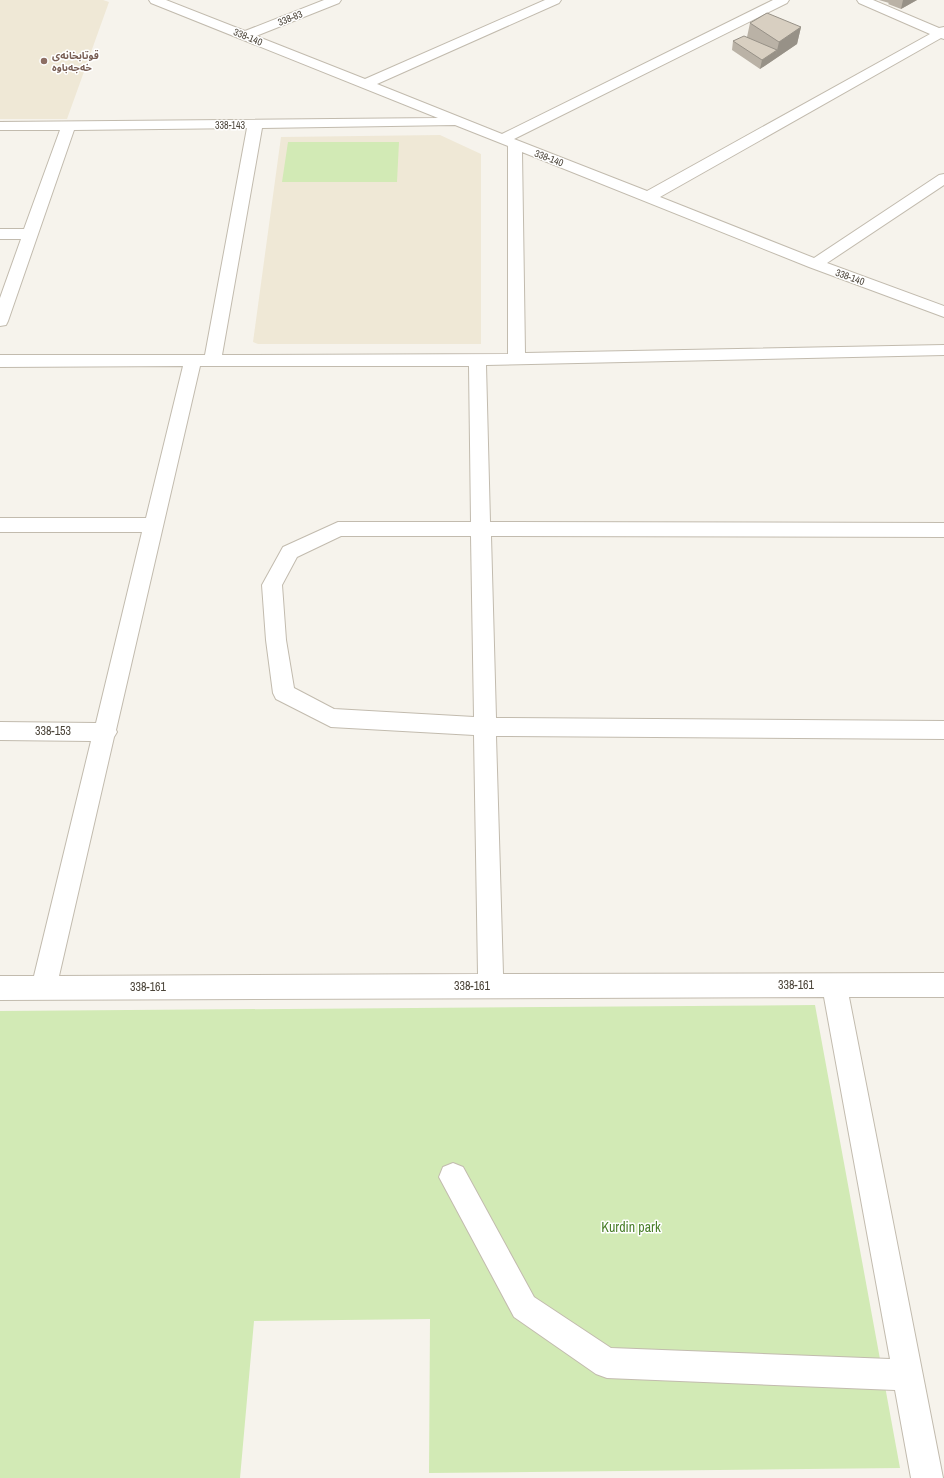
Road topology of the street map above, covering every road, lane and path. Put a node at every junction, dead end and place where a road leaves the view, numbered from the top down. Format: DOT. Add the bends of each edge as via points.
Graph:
graph roads {
  1 [pos="155,0"];
  2 [pos="334,0"];
  3 [pos="555,0"];
  4 [pos="783,0"];
  5 [pos="863,0"];
  6 [pos="942,33"];
  7 [pos="245,36"];
  8 [pos="366,84"];
  9 [pos="460,122"];
  10 [pos="255,125"];
  11 [pos="0,126"];
  12 [pos="68,126"];
  13 [pos="508,142"];
  14 [pos="944,178"];
  15 [pos="648,196"];
  16 [pos="0,234"];
  17 [pos="30,234"];
  18 [pos="815,264"];
  19 [pos="944,312"];
  20 [pos="0,321"];
  21 [pos="944,350"];
  22 [pos="517,359"];
  23 [pos="0,360"];
  24 [pos="203,360"];
  25 [pos="477,360"];
  26 [pos="0,525"];
  27 [pos="154,525"];
  28 [pos="480,528"];
  29 [pos="944,530"];
  30 [pos="485,727"];
  31 [pos="944,730"];
  32 [pos="0,731"];
  33 [pos="106,732"];
  34 [pos="834,985"];
  35 [pos="944,985"];
  36 [pos="491,986"];
  37 [pos="44,987"];
  38 [pos="0,988"];
  39 [pos="453,1177"];
  40 [pos="908,1375"];
  41 [pos="928,1478"];
  1 -- 7 [label="street, 338-140"];
  2 -- 7 [label="street, 338-83"];
  3 -- 8 [label="street"];
  4 -- 13 [label="street"];
  5 -- 6 [label="street"];
  6 -- 15 [label="street"];
  7 -- 8 [label="street, 338-140"];
  8 -- 9 [label="street, 338-140"];
  9 -- 10 [label="street, 338-143"];
  9 -- 13 [label="street, 338-140"];
  10 -- 12 [label="street, 338-143"];
  10 -- 24 [label="street"];
  11 -- 12 [label="street, 338-143"];
  12 -- 17 [label="street"];
  13 -- 15 [label="street, 338-140"];
  13 -- 22 [label="street"];
  14 -- 18 [label="street"];
  15 -- 18 [label="street, 338-140"];
  16 -- 17 [label="street"];
  17 -- 20 [label="street"];
  18 -- 19 [label="street, 338-140"];
  21 -- 22 [label="street"];
  22 -- 25 [label="street"];
  23 -- 24 [label="street"];
  24 -- 25 [label="street"];
  24 -- 27 [label="street"];
  25 -- 28 [label="street"];
  26 -- 27 [label="street"];
  27 -- 33 [label="street"];
  28 -- 29 [label="street"];
  28 -- 30 [label="street"];
  28 -- 30 [label="street" via="338,529 290,552 272,585 276,640 284,693 331,718"];
  30 -- 31 [label="street"];
  30 -- 36 [label="street"];
  32 -- 33 [label="street, 338-153"];
  33 -- 37 [label="street"];
  34 -- 35 [label="street, 338-161"];
  34 -- 36 [label="street, 338-161"];
  34 -- 40 [label="street"];
  36 -- 37 [label="street, 338-161"];
  37 -- 38 [label="street, 338-161"];
  39 -- 40 [label="street" via="524,1307 607,1363"];
  40 -- 41 [label="street"];
}
